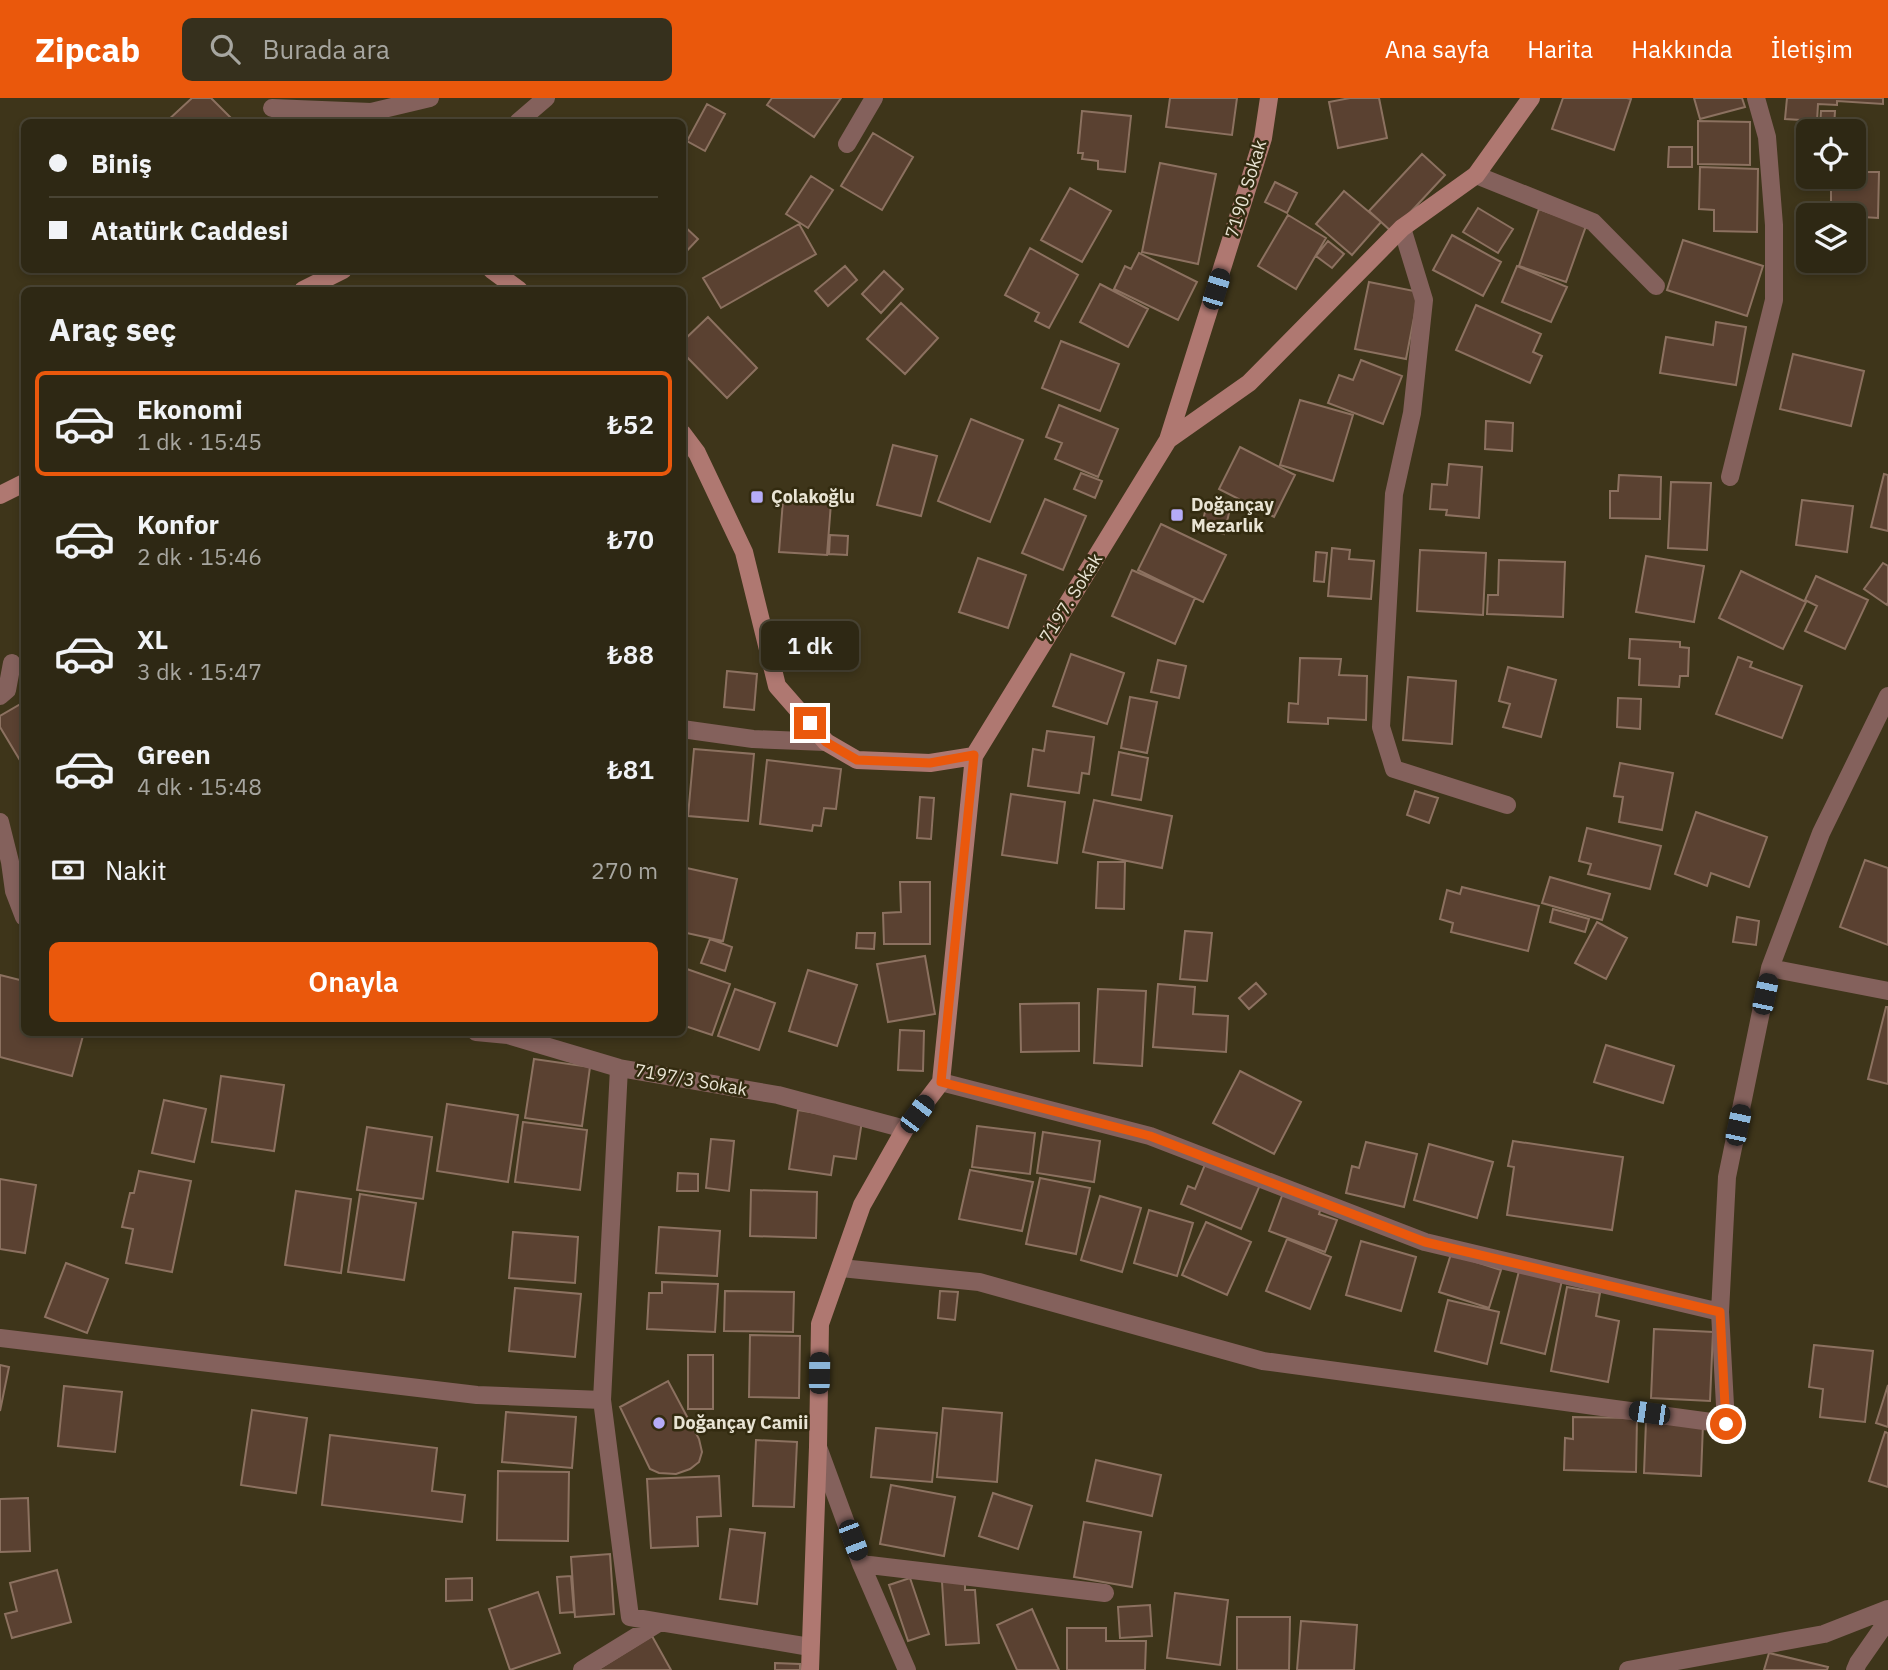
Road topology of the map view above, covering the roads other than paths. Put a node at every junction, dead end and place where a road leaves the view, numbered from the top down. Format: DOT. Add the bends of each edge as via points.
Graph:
graph roads {
  1 [pos="430,98"];
  2 [pos="546,98"];
  3 [pos="874,98"];
  4 [pos="1269,98"];
  5 [pos="1531,98"];
  6 [pos="1756,98"];
  7 [pos="272,108"];
  8 [pos="522,119"];
  9 [pos="847,144"];
  10 [pos="1476,175"];
  11 [pos="1402,228"];
  12 [pos="338,273"];
  13 [pos="496,273"];
  14 [pos="1656,286"];
  15 [pos="309,287"];
  16 [pos="515,287"];
  17 [pos="686,438"];
  18 [pos="1168,440"];
  19 [pos="1730,477"];
  20 [pos="21,484"];
  21 [pos="0,495"];
  22 [pos="12,663"];
  23 [pos="0,696"];
  24 [pos="1887,700"];
  25 [pos="686,730"];
  26 [pos="826,742"];
  27 [pos="974,755"];
  28 [pos="1507,806"];
  29 [pos="0,822"];
  30 [pos="21,909"];
  31 [pos="1770,968"];
  32 [pos="1888,991"];
  33 [pos="511,1036"];
  34 [pos="619,1068"];
  35 [pos="941,1082"];
  36 [pos="905,1129"];
  37 [pos="841,1268"];
  38 [pos="1720,1312"];
  39 [pos="0,1338"];
  40 [pos="602,1400"];
  41 [pos="818,1447"];
  42 [pos="862,1563"];
  43 [pos="1105,1593"];
  44 [pos="1888,1609"];
  45 [pos="1888,1620"];
  46 [pos="660,1622"];
  47 [pos="810,1647"];
  48 [pos="582,1670"];
  49 [pos="810,1670"];
  50 [pos="907,1670"];
  51 [pos="1628,1670"];
  52 [pos="1855,1670"];
  1 -- 7 [label="street" via="371,112"];
  2 -- 8 [label="street"];
  3 -- 9 [label="street"];
  4 -- 18 [label="street, 7190. Sokak" via="1263,138"];
  5 -- 10 [label="street"];
  6 -- 19 [label="street" via="1767,137 1774,300"];
  10 -- 11 [label="street"];
  10 -- 14 [label="street" via="1593,222"];
  11 -- 18 [label="street" via="1249,383"];
  11 -- 28 [label="street" via="1424,300 1412,413 1394,494 1381,727 1394,769"];
  12 -- 15 [label="street"];
  13 -- 16 [label="street"];
  17 -- 26 [label="street" via="744,552 777,686"];
  18 -- 27 [label="street, 7197. Sokak"];
  20 -- 21 [label="street"];
  22 -- 23 [label="street" via="7,690"];
  24 -- 31 [label="street" via="1821,833"];
  25 -- 26 [label="street"];
  26 -- 27 [label="street" via="857,760 930,763"];
  27 -- 35 [label="street"];
  29 -- 30 [label="street"];
  31 -- 32 [label="street"];
  31 -- 38 [label="street" via="1727,1177"];
  33 -- 34 [label="street, 7197/3 Sokak"];
  34 -- 36 [label="street, 7197/3 Sokak" via="778,1095"];
  34 -- 40 [label="street"];
  35 -- 36 [label="street"];
  35 -- 38 [label="street" via="1150,1136 1425,1242"];
  36 -- 37 [label="street" via="862,1205"];
  37 -- 38 [label="street" via="979,1282 1263,1361 1726,1424"];
  37 -- 41 [label="street" via="820,1324"];
  39 -- 40 [label="street" via="477,1395"];
  40 -- 46 [label="street" via="630,1617"];
  41 -- 42 [label="street"];
  41 -- 47 [label="street"];
  42 -- 43 [label="street"];
  42 -- 50 [label="street"];
  44 -- 51 [label="street" via="1824,1634"];
  45 -- 52 [label="street"];
  46 -- 47 [label="street"];
  46 -- 48 [label="street"];
  47 -- 49 [label="street"];
}
